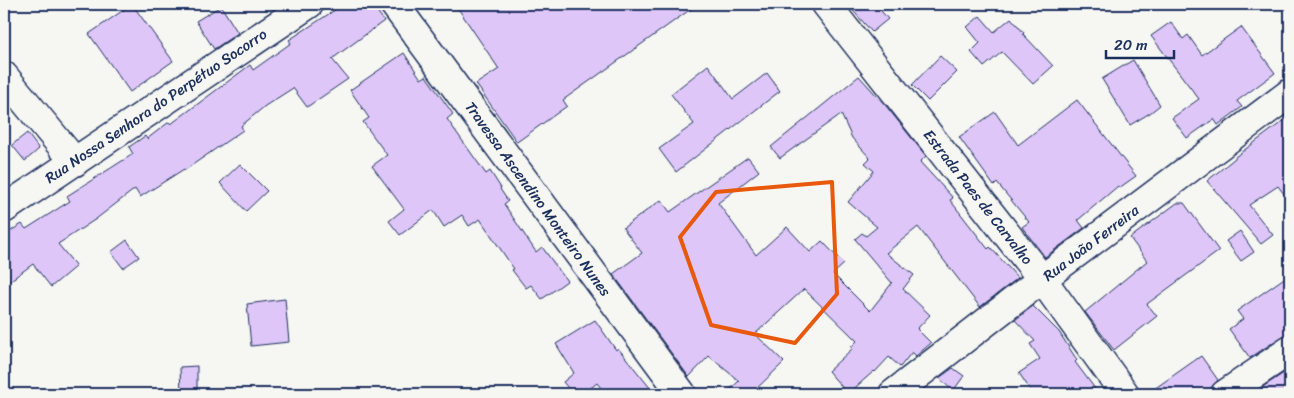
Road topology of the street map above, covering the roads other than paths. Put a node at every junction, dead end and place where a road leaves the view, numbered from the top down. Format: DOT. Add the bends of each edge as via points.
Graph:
graph roads {
  1 [pos="308,4"];
  2 [pos="394,4"];
  3 [pos="826,4"];
  4 [pos="4,76"];
  5 [pos="1290,93"];
  6 [pos="75,162"];
  7 [pos="4,209"];
  8 [pos="1042,279"];
  9 [pos="1290,350"];
  10 [pos="682,394"];
  11 [pos="893,394"];
  12 [pos="1125,394"];
  13 [pos="1225,394"];
  1 -- 6 [label="street, Rua Nossa Senhora do Perpétuo Socorro"];
  2 -- 10 [label="street, Travessa Ascendino Monteiro Nunes"];
  3 -- 8 [label="street, Estrada Paes de Carvalho"];
  4 -- 6 [label="street"];
  5 -- 8 [label="street, Rua João Ferreira"];
  6 -- 7 [label="street, Rua Nossa Senhora do Perpétuo Socorro"];
  8 -- 11 [label="street, Rua João Ferreira"];
  8 -- 12 [label="street, Estrada Paes de Carvalho"];
  9 -- 13 [label="street"];
}
